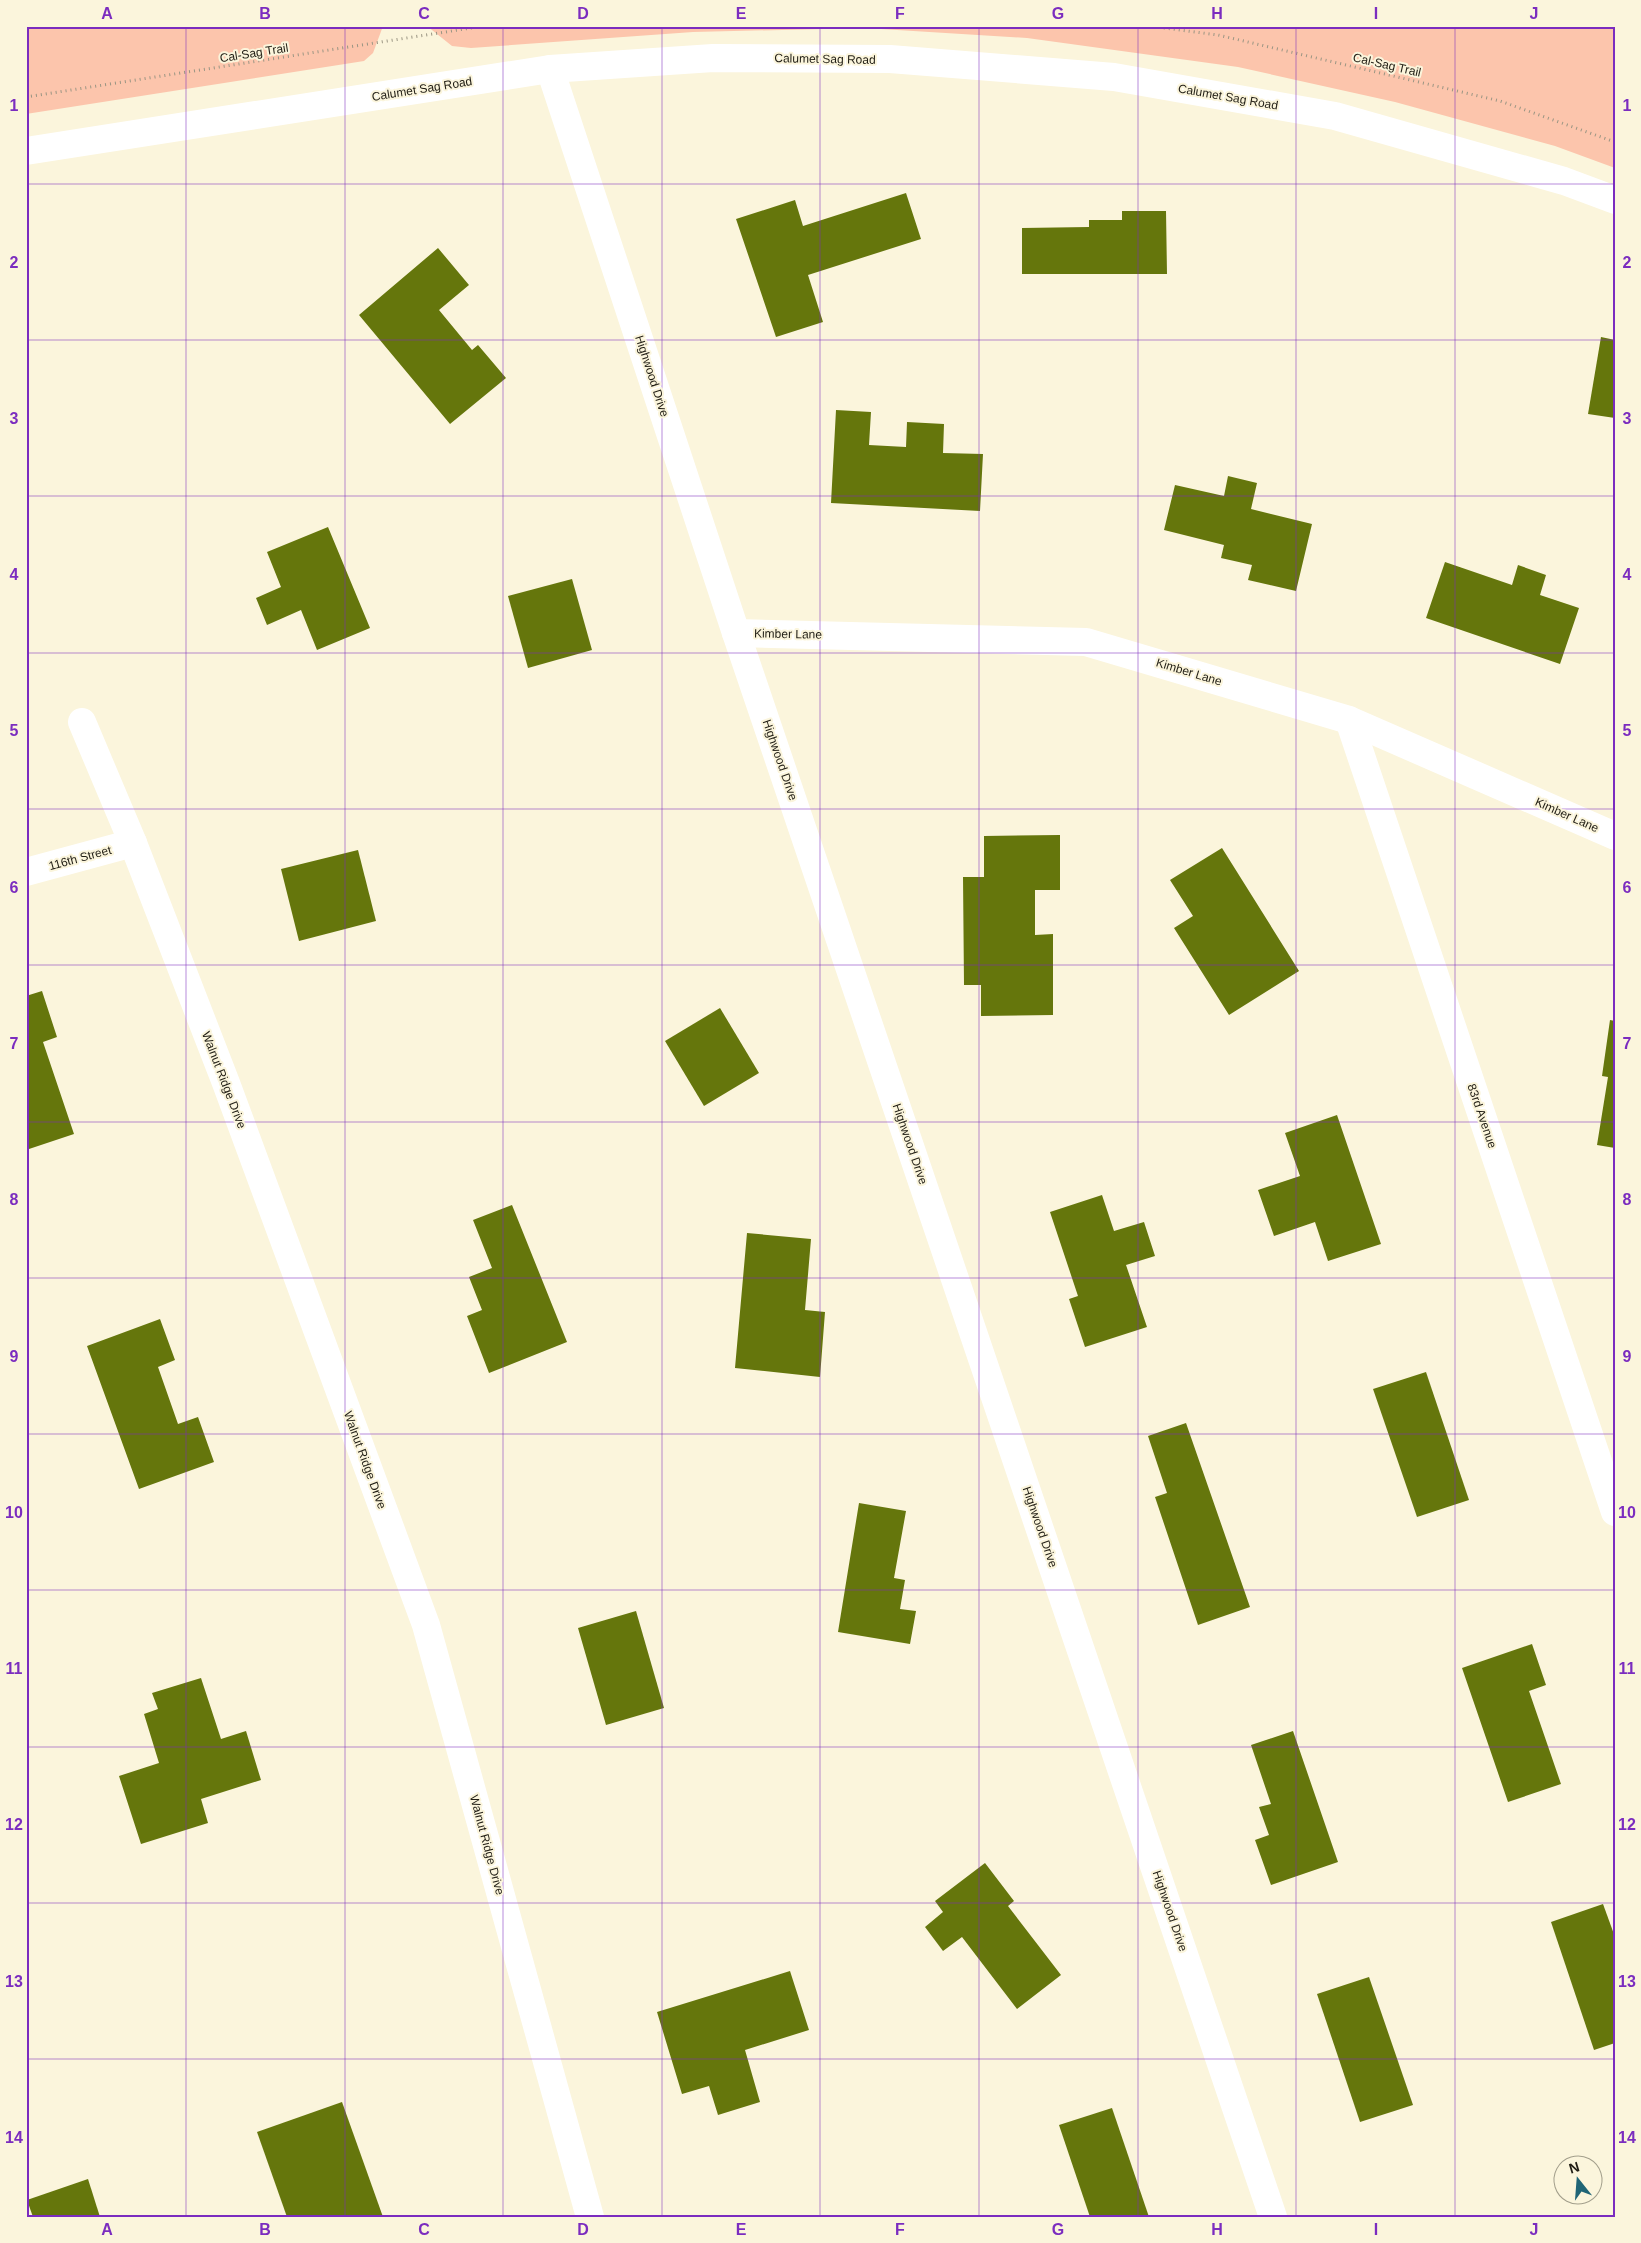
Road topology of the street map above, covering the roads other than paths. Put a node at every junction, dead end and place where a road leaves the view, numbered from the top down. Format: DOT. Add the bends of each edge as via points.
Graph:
graph roads {
  1 [pos="550,69"];
  2 [pos="26,151"];
  3 [pos="1615,200"];
  4 [pos="736,633"];
  5 [pos="1349,720"];
  6 [pos="82,722"];
  7 [pos="1615,836"];
  8 [pos="133,843"];
  9 [pos="26,872"];
  10 [pos="1615,1512"];
  11 [pos="590,2217"];
  12 [pos="1273,2217"];
  1 -- 2 [label="street, Calumet Sag Road"];
  1 -- 3 [label="street, Calumet Sag Road" via="713,58 890,59 1114,77 1335,116 1564,181"];
  1 -- 4 [label="street, Highwood Drive"];
  4 -- 5 [label="street, Kimber Lane" via="1086,642"];
  4 -- 12 [label="street, Highwood Drive"];
  5 -- 7 [label="street, Kimber Lane"];
  5 -- 10 [label="street, 83rd Avenue"];
  6 -- 8 [label="street, Walnut Ridge Drive"];
  8 -- 9 [label="street, 116th Street"];
  8 -- 11 [label="street, Walnut Ridge Drive" via="226,1083 426,1625"];
}
